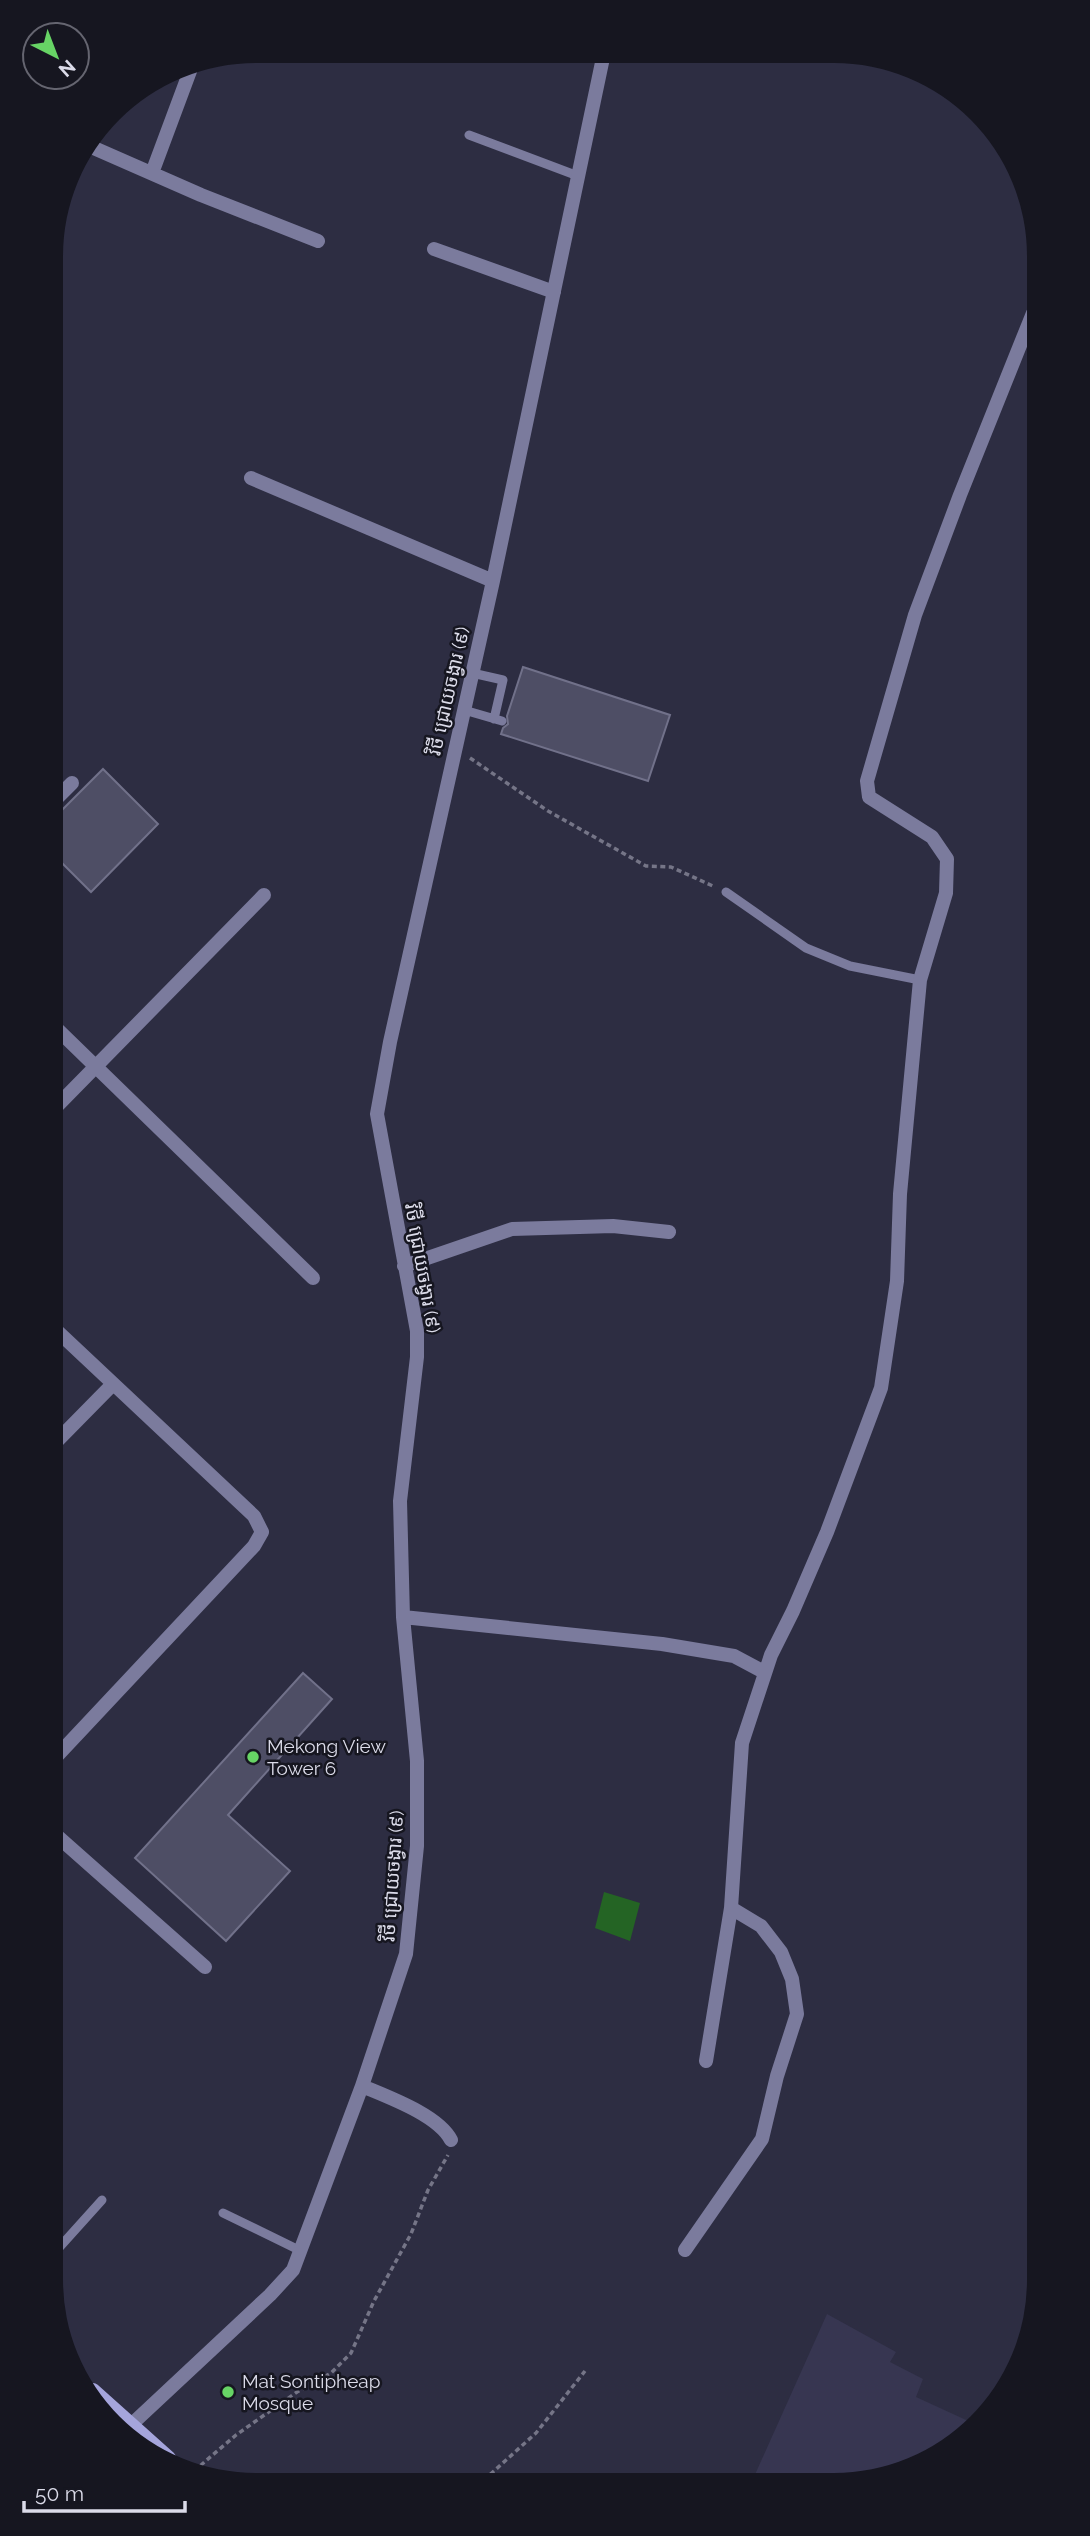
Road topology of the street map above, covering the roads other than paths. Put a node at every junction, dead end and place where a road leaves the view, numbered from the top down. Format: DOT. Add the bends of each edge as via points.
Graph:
graph roads {
  1 [pos="602,63"];
  2 [pos="188,75"];
  3 [pos="469,135"];
  4 [pos="96,148"];
  5 [pos="152,173"];
  6 [pos="578,176"];
  7 [pos="318,241"];
  8 [pos="434,249"];
  9 [pos="554,292"];
  10 [pos="1027,328"];
  11 [pos="251,478"];
  12 [pos="493,581"];
  13 [pos="472,673"];
  14 [pos="464,710"];
  15 [pos="72,783"];
  16 [pos="63,792"];
  17 [pos="726,892"];
  18 [pos="264,895"];
  19 [pos="919,981"];
  20 [pos="63,1035"];
  21 [pos="96,1067"];
  22 [pos="63,1100"];
  23 [pos="669,1232"];
  24 [pos="404,1266"];
  25 [pos="313,1278"];
  26 [pos="63,1337"];
  27 [pos="113,1384"];
  28 [pos="63,1435"];
  29 [pos="403,1617"];
  30 [pos="764,1672"];
  31 [pos="63,1750"];
  32 [pos="63,1841"];
  33 [pos="731,1908"];
  34 [pos="205,1967"];
  35 [pos="706,2061"];
  36 [pos="362,2086"];
  37 [pos="451,2140"];
  38 [pos="102,2200"];
  39 [pos="223,2213"];
  40 [pos="63,2243"];
  41 [pos="685,2250"];
  42 [pos="301,2251"];
  43 [pos="108,2403"];
  44 [pos="132,2424"];
  45 [pos="153,2443"];
  1 -- 6 [label="street, វិថី ជ្រោយចង្វារ (៩)"];
  2 -- 5 [label="street"];
  3 -- 6 [label="lane"];
  4 -- 5 [label="street"];
  5 -- 7 [label="street"];
  6 -- 9 [label="street, វិថី ជ្រោយចង្វារ (៩)"];
  8 -- 9 [label="street"];
  9 -- 12 [label="street, វិថី ជ្រោយចង្វារ (៩)"];
  10 -- 19 [label="street" via="915,615 867,781 869,797 932,837 947,859 946,893"];
  11 -- 12 [label="street"];
  12 -- 13 [label="street, វិថី ជ្រោយចង្វារ (៩)"];
  13 -- 14 [label="street, វិថី ជ្រោយចង្វារ (៩)"];
  13 -- 14 [label="lane" via="503,680 498,720"];
  14 -- 24 [label="street, វិថី ជ្រោយចង្វារ (៩)" via="377,1114"];
  15 -- 16 [label="street"];
  17 -- 19 [label="lane" via="806,947 850,966"];
  18 -- 21 [label="street"];
  19 -- 30 [label="street" via="897,1281 881,1388 827,1532"];
  20 -- 21 [label="street"];
  21 -- 22 [label="street"];
  21 -- 25 [label="street"];
  23 -- 24 [label="street" via="613,1226 512,1229"];
  24 -- 29 [label="street, វិថី ជ្រោយចង្វារ (៩)" via="417,1350 400,1501"];
  26 -- 27 [label="street"];
  27 -- 28 [label="street"];
  27 -- 31 [label="street" via="254,1516 262,1532 254,1546"];
  29 -- 30 [label="street" via="662,1644 734,1656"];
  29 -- 36 [label="street, វិថី ជ្រោយចង្វារ (៩)" via="416,1761 417,1846 406,1954"];
  30 -- 33 [label="street" via="743,1743"];
  32 -- 34 [label="street"];
  33 -- 35 [label="street"];
  33 -- 41 [label="street" via="761,1926 781,1952 792,1979 797,2014 762,2139"];
  36 -- 37 [label="street" via="410,2108 446,2130"];
  36 -- 42 [label="street, វិថី ជ្រោយចង្វារ (៩)"];
  38 -- 40 [label="lane"];
  39 -- 42 [label="lane"];
  42 -- 44 [label="street, វិថី ជ្រោយចង្វារ (៩)" via="293,2270 270,2295"];
  43 -- 44 [label="street"];
  44 -- 45 [label="street"];
}
